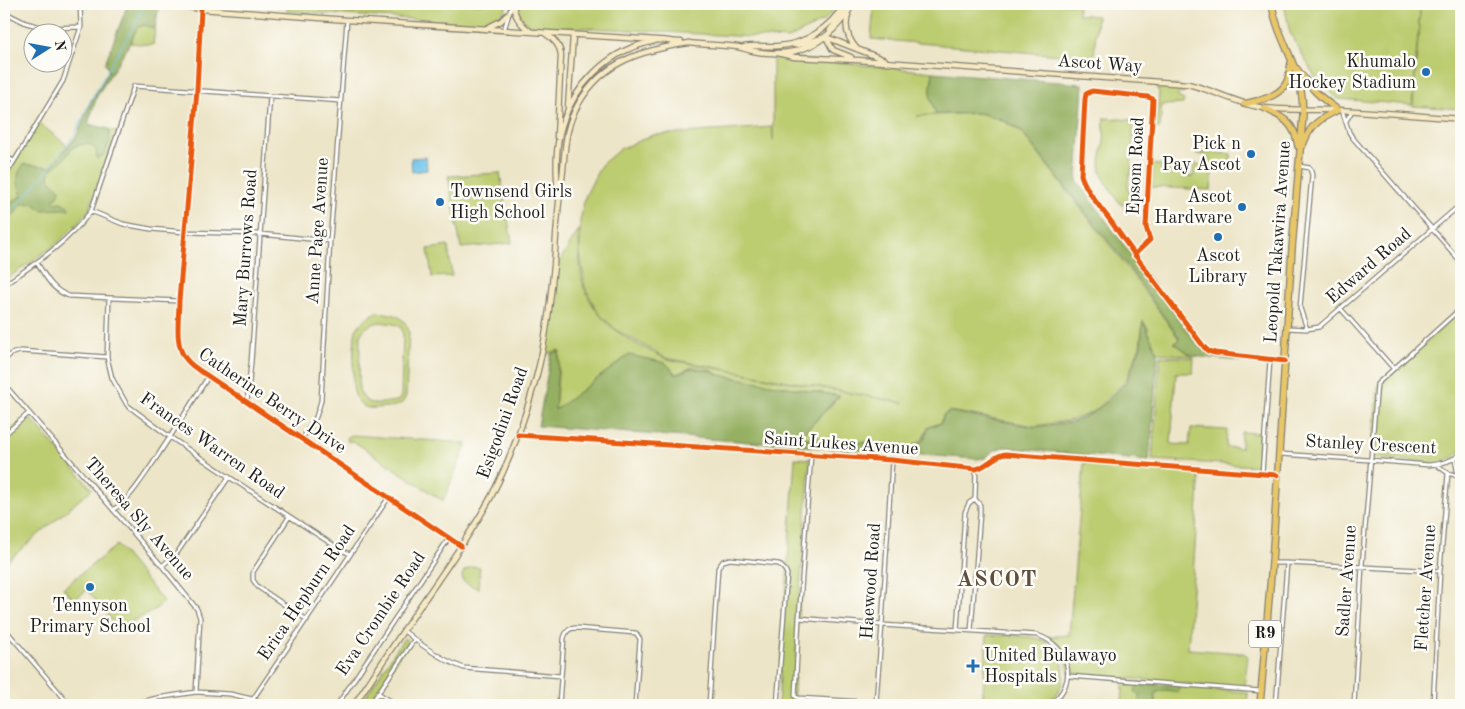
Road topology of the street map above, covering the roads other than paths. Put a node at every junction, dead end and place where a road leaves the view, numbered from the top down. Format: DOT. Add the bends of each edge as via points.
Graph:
graph roads {
  1 [pos="80,4"];
  2 [pos="172,4"];
  3 [pos="512,4"];
  4 [pos="854,4"];
  5 [pos="1272,4"];
  6 [pos="845,5"];
  7 [pos="201,9"];
  8 [pos="849,11"];
  9 [pos="4,12"];
  10 [pos="509,13"];
  11 [pos="347,20"];
  12 [pos="80,27"];
  13 [pos="486,29"];
  14 [pos="504,30"];
  15 [pos="531,32"];
  16 [pos="544,33"];
  17 [pos="573,36"];
  18 [pos="826,37"];
  19 [pos="658,40"];
  20 [pos="689,43"];
  21 [pos="790,45"];
  22 [pos="740,48"];
  23 [pos="859,50"];
  24 [pos="778,53"];
  25 [pos="857,60"];
  26 [pos="1291,61"];
  27 [pos="891,62"];
  28 [pos="197,90"];
  29 [pos="270,96"];
  30 [pos="341,101"];
  31 [pos="1244,104"];
  32 [pos="1264,108"];
  33 [pos="568,110"];
  34 [pos="1303,110"];
  35 [pos="1340,110"];
  36 [pos="1352,111"];
  37 [pos="1461,119"];
  38 [pos="1346,122"];
  39 [pos="567,127"];
  40 [pos="4,156"];
  41 [pos="1299,156"];
  42 [pos="14,161"];
  43 [pos="556,166"];
  44 [pos="1298,166"];
  45 [pos="4,178"];
  46 [pos="558,201"];
  47 [pos="1461,204"];
  48 [pos="91,212"];
  49 [pos="1432,229"];
  50 [pos="186,232"];
  51 [pos="260,234"];
  52 [pos="330,241"];
  53 [pos="1134,255"];
  54 [pos="1461,262"];
  55 [pos="37,263"];
  56 [pos="4,284"];
  57 [pos="109,298"];
  58 [pos="179,301"];
  59 [pos="1341,308"];
  60 [pos="1461,308"];
  61 [pos="1286,328"];
  62 [pos="1307,329"];
  63 [pos="106,357"];
  64 [pos="4,360"];
  65 [pos="1270,360"];
  66 [pos="1285,361"];
  67 [pos="1393,368"];
  68 [pos="208,376"];
  69 [pos="4,384"];
  70 [pos="247,402"];
  71 [pos="29,413"];
  72 [pos="4,435"];
  73 [pos="518,435"];
  74 [pos="170,437"];
  75 [pos="302,439"];
  76 [pos="1278,454"];
  77 [pos="1461,454"];
  78 [pos="812,455"];
  79 [pos="1455,458"];
  80 [pos="892,460"];
  81 [pos="1370,460"];
  82 [pos="1437,464"];
  83 [pos="976,469"];
  84 [pos="1448,473"];
  85 [pos="1262,474"];
  86 [pos="1277,475"];
  87 [pos="1458,476"];
  88 [pos="229,477"];
  89 [pos="1461,480"];
  90 [pos="389,497"];
  91 [pos="975,499"];
  92 [pos="113,510"];
  93 [pos="290,517"];
  94 [pos="448,538"];
  95 [pos="461,546"];
  96 [pos="350,554"];
  97 [pos="1286,562"];
  98 [pos="1272,563"];
  99 [pos="162,566"];
  100 [pos="1362,566"];
  101 [pos="1440,571"];
  102 [pos="799,618"];
  103 [pos="307,620"];
  104 [pos="882,625"];
  105 [pos="4,628"];
  106 [pos="957,630"];
  107 [pos="404,631"];
  108 [pos="971,631"];
  109 [pos="414,640"];
  110 [pos="561,676"];
  111 [pos="1069,676"];
  112 [pos="1261,691"];
  113 [pos="196,692"];
  114 [pos="378,693"];
  115 [pos="252,699"];
  116 [pos="876,702"];
  117 [pos="70,705"];
  118 [pos="129,705"];
  119 [pos="249,705"];
  120 [pos="268,705"];
  121 [pos="337,705"];
  122 [pos="354,705"];
  123 [pos="370,705"];
  124 [pos="397,705"];
  125 [pos="559,705"];
  126 [pos="635,705"];
  127 [pos="709,705"];
  128 [pos="777,705"];
  129 [pos="916,705"];
  130 [pos="1049,705"];
  131 [pos="1262,705"];
  132 [pos="1276,705"];
  133 [pos="1354,705"];
  134 [pos="1433,705"];
  1 -- 12 [label="street"];
  2 -- 7 [label="main road"];
  3 -- 10 [label="street"];
  3 -- 15 [label="main road" via="518,20"];
  4 -- 8 [label="main road, Esigodini Road"];
  5 -- 26 [label="highway, R9"];
  6 -- 18 [label="main road"];
  6 -- 21 [label="main road, Esigodini Road" via="819,32"];
  7 -- 11 [label="main road"];
  7 -- 28 [label="street, Catherine Berry Drive"];
  8 -- 18 [label="main road, Esigodini Road"];
  8 -- 23 [label="main road" via="846,31"];
  9 -- 12 [label="street" via="45,28"];
  10 -- 13 [label="main road"];
  10 -- 14 [label="street"];
  11 -- 13 [label="main road"];
  11 -- 30 [label="street, Anne Page Avenue"];
  12 -- 42 [label="street" via="63,81"];
  13 -- 14 [label="main road"];
  14 -- 15 [label="main road"];
  15 -- 16 [label="main road"];
  16 -- 17 [label="main road"];
  16 -- 43 [label="main road" via="561,50"];
  17 -- 19 [label="main road"];
  17 -- 33 [label="main road"];
  18 -- 21 [label="main road" via="798,46"];
  18 -- 23 [label="main road"];
  18 -- 24 [label="main road, Esigodini Road" via="801,50"];
  18 -- 25 [label="main road" via="833,50"];
  19 -- 20 [label="main road, Esigodini Road"];
  19 -- 33 [label="main road, Esigodini Road" via="627,50 602,66 579,90"];
  20 -- 22 [label="main road, Esigodini Road"];
  20 -- 39 [label="main road, Esigodini Road" via="637,54 610,68 587,90"];
  21 -- 22 [label="main road, Esigodini Road"];
  22 -- 24 [label="main road, Esigodini Road"];
  23 -- 27 [label="main road"];
  24 -- 25 [label="main road, Ascot Way" via="794,57"];
  25 -- 27 [label="main road, Ascot Way"];
  26 -- 31 [label="highway" via="1288,81 1281,90 1270,97"];
  26 -- 34 [label="highway, R9" via="1300,86"];
  26 -- 35 [label="highway" via="1319,97"];
  27 -- 31 [label="main road, Ascot Way" via="1188,84"];
  28 -- 29 [label="street"];
  28 -- 48 [label="street" via="133,87"];
  28 -- 50 [label="street, Catherine Berry Drive"];
  29 -- 30 [label="street"];
  29 -- 51 [label="street, Mary Burrows Road"];
  30 -- 52 [label="street, Anne Page Avenue"];
  31 -- 32 [label="main road, Ascot Way"];
  32 -- 34 [label="main road, Ascot Way"];
  32 -- 41 [label="highway" via="1289,123 1297,140"];
  33 -- 39 [label="main road"];
  33 -- 43 [label="main road, Esigodini Road" via="562,123"];
  34 -- 35 [label="main road, Ascot Way"];
  34 -- 41 [label="highway, Leopold Takawira Avenue / R9"];
  35 -- 36 [label="main road, Ascot Way"];
  35 -- 38 [label="street"];
  35 -- 41 [label="highway" via="1311,127"];
  36 -- 37 [label="main road, Ascot Way"];
  36 -- 38 [label="street"];
  38 -- 49 [label="street" via="1352,137"];
  39 -- 46 [label="main road, Esigodini Road"];
  40 -- 42 [label="street"];
  41 -- 44 [label="highway, Leopold Takawira Avenue / R9"];
  42 -- 45 [label="street"];
  43 -- 46 [label="main road, Esigodini Road"];
  44 -- 61 [label="highway, Leopold Takawira Avenue / R9"];
  44 -- 62 [label="street" via="1310,168 1312,175 1300,308"];
  46 -- 73 [label="main road, Esigodini Road" via="546,332"];
  47 -- 49 [label="street, Edward Road"];
  48 -- 50 [label="street" via="123,224"];
  48 -- 55 [label="street" via="60,245"];
  49 -- 54 [label="street"];
  49 -- 59 [label="street, Edward Road"];
  50 -- 51 [label="street"];
  50 -- 58 [label="street, Catherine Berry Drive"];
  51 -- 52 [label="street"];
  51 -- 70 [label="street, Mary Burrows Road"];
  52 -- 75 [label="street, Anne Page Avenue" via="321,401 316,417"];
  53 -- 53 [label="street, Epsom Road" via="1150,240 1146,228 1153,101 1151,97 1088,92 1080,170 1082,178"];
  53 -- 65 [label="street" via="1208,351"];
  55 -- 56 [label="street"];
  55 -- 57 [label="street" via="60,292 69,296"];
  57 -- 58 [label="street"];
  57 -- 63 [label="street, Frances Warren Road"];
  58 -- 68 [label="street, Catherine Berry Drive" via="180,351 187,362"];
  59 -- 62 [label="street, Edward Road" via="1319,327"];
  59 -- 67 [label="street"];
  60 -- 67 [label="street, Sadler Avenue"];
  61 -- 62 [label="street, Edward Road"];
  61 -- 66 [label="highway, Leopold Takawira Avenue / R9"];
  63 -- 64 [label="street" via="20,351"];
  63 -- 74 [label="street, Frances Warren Road" via="112,378 127,405"];
  65 -- 66 [label="street"];
  65 -- 85 [label="street"];
  66 -- 76 [label="highway, Leopold Takawira Avenue / R9"];
  67 -- 81 [label="street, Sadler Avenue" via="1377,384"];
  68 -- 70 [label="street, Catherine Berry Drive"];
  68 -- 74 [label="street"];
  69 -- 71 [label="street, Theresa Sly Avenue"];
  70 -- 75 [label="street, Catherine Berry Drive"];
  71 -- 72 [label="street"];
  71 -- 92 [label="street, Theresa Sly Avenue"];
  73 -- 78 [label="street, Saint Lukes Avenue"];
  73 -- 95 [label="main road, Esigodini Road" via="491,497"];
  74 -- 88 [label="street, Frances Warren Road"];
  74 -- 92 [label="street" via="136,488"];
  75 -- 90 [label="street, Catherine Berry Drive"];
  76 -- 81 [label="street, Stanley Crescent"];
  76 -- 86 [label="highway, Leopold Takawira Avenue / R9"];
  77 -- 79 [label="street, Stanley Crescent"];
  78 -- 80 [label="street, Saint Lukes Avenue"];
  78 -- 102 [label="street"];
  79 -- 82 [label="street, Stanley Crescent"];
  79 -- 87 [label="street"];
  80 -- 83 [label="street, Saint Lukes Avenue"];
  80 -- 104 [label="street, Haewood Road"];
  81 -- 82 [label="street, Stanley Crescent"];
  81 -- 100 [label="street, Sadler Avenue"];
  82 -- 84 [label="street"];
  83 -- 85 [label="street" via="1005,454"];
  83 -- 91 [label="street"];
  84 -- 87 [label="street"];
  84 -- 101 [label="street, Fletcher Avenue"];
  85 -- 86 [label="street"];
  86 -- 98 [label="highway, Leopold Takawira Avenue / R9"];
  87 -- 89 [label="street"];
  88 -- 93 [label="street, Frances Warren Road"];
  88 -- 99 [label="street" via="177,553"];
  90 -- 94 [label="street, Catherine Berry Drive"];
  90 -- 96 [label="street, Erica Hepburn Road"];
  91 -- 106 [label="street" via="968,503 965,512"];
  91 -- 108 [label="street" via="980,505 980,513"];
  92 -- 99 [label="street, Theresa Sly Avenue"];
  93 -- 96 [label="street, Frances Warren Road"];
  93 -- 103 [label="street" via="254,572 253,580 258,587"];
  94 -- 95 [label="street, Catherine Berry Drive"];
  94 -- 121 [label="street, Eva Crombie Road"];
  95 -- 107 [label="main road, Esigodini Road"];
  96 -- 103 [label="street, Erica Hepburn Road"];
  97 -- 98 [label="street"];
  97 -- 100 [label="street"];
  97 -- 132 [label="street"];
  98 -- 112 [label="highway, Leopold Takawira Avenue / R9"];
  99 -- 113 [label="street, Theresa Sly Avenue" via="199,614"];
  100 -- 101 [label="street"];
  100 -- 133 [label="street, Sadler Avenue"];
  101 -- 134 [label="street, Fletcher Avenue"];
  102 -- 104 [label="street"];
  102 -- 116 [label="street" via="795,696"];
  103 -- 115 [label="street, Erica Hepburn Road"];
  104 -- 106 [label="street"];
  104 -- 116 [label="street, Haewood Road"];
  105 -- 117 [label="street"];
  106 -- 108 [label="street"];
  107 -- 109 [label="street"];
  107 -- 122 [label="main road, Esigodini Road"];
  108 -- 111 [label="street" via="1046,638 1061,652"];
  109 -- 110 [label="street" via="464,668"];
  109 -- 114 [label="street"];
  110 -- 125 [label="street"];
  110 -- 126 [label="street" via="566,633 570,629 636,633 640,639"];
  111 -- 112 [label="street"];
  111 -- 130 [label="street" via="1066,686"];
  112 -- 131 [label="highway, Leopold Takawira Avenue / R9"];
  113 -- 115 [label="street"];
  113 -- 118 [label="street"];
  114 -- 123 [label="street"];
  114 -- 124 [label="street"];
  115 -- 119 [label="street, Erica Hepburn Road"];
  115 -- 120 [label="street"];
  116 -- 129 [label="street"];
  127 -- 128 [label="street" via="718,568 723,561 730,559 779,564 787,574"];
}
